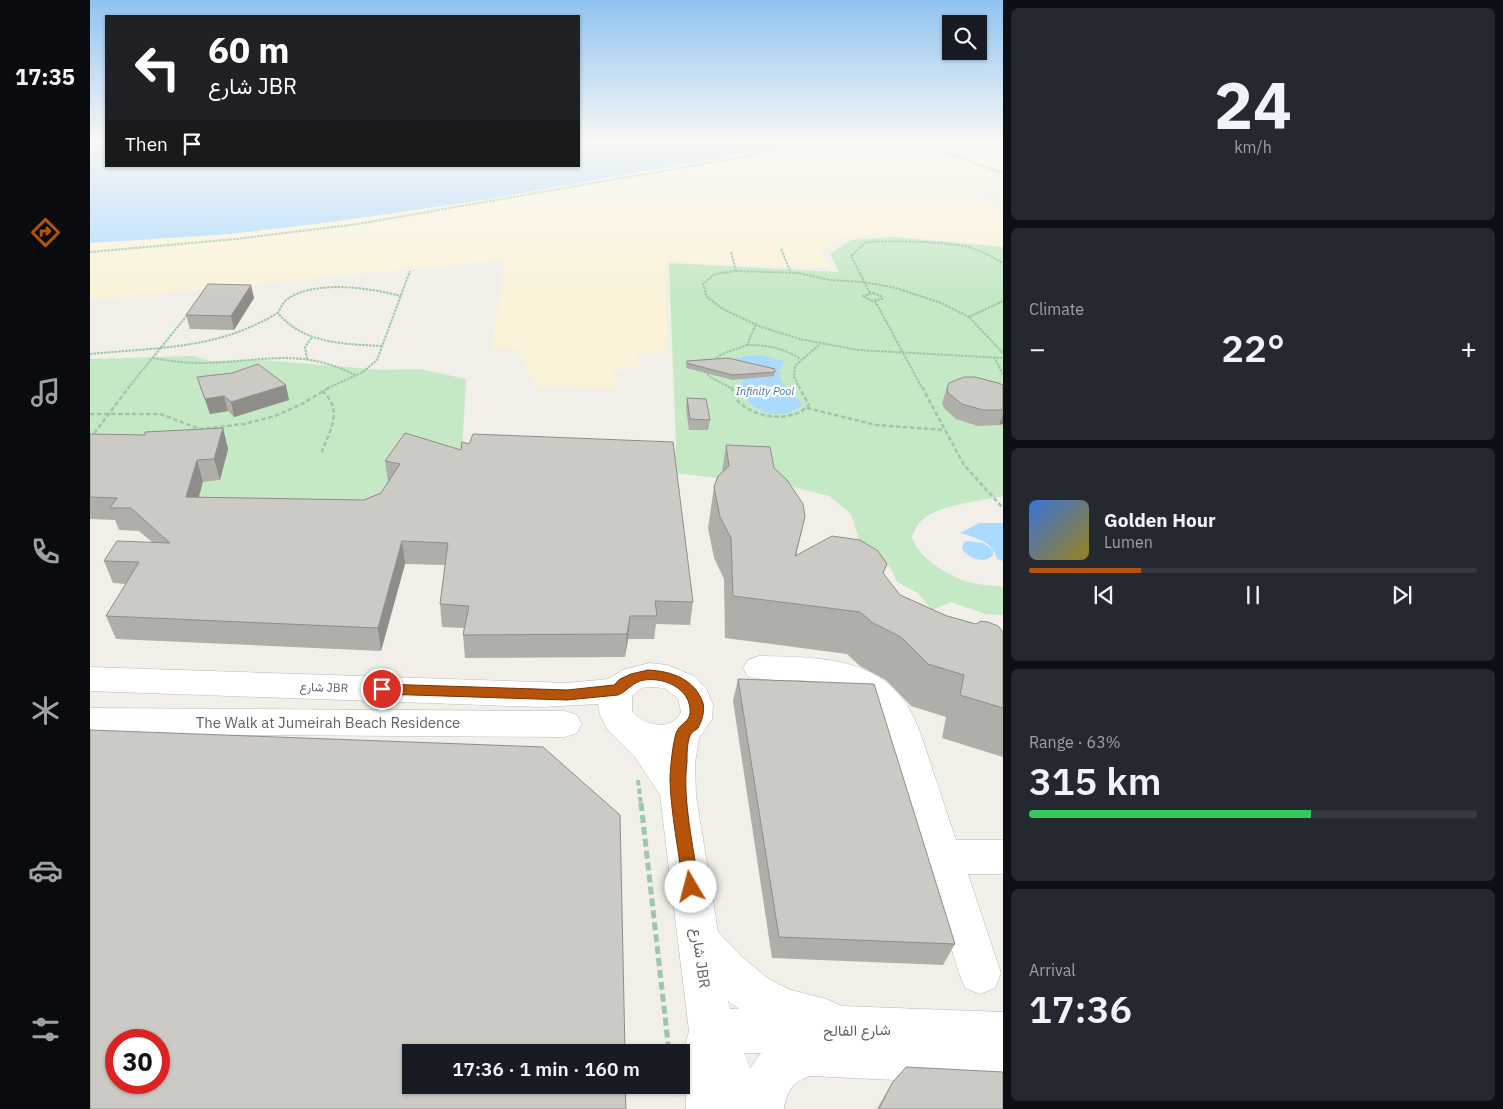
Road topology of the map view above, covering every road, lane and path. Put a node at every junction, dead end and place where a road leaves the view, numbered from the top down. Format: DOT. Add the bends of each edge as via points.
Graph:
graph roads {
  1 [pos="537,193"];
  2 [pos="781,249"];
  3 [pos="90,252"];
  4 [pos="731,252"];
  5 [pos="1003,263"];
  6 [pos="410,270"];
  7 [pos="736,270"];
  8 [pos="791,272"];
  9 [pos="864,282"];
  10 [pos="870,293"];
  11 [pos="401,296"];
  12 [pos="874,301"];
  13 [pos="1003,301"];
  14 [pos="189,312"];
  15 [pos="278,313"];
  16 [pos="969,317"];
  17 [pos="756,324"];
  18 [pos="312,337"];
  19 [pos="820,344"];
  20 [pos="747,345"];
  21 [pos="382,346"];
  22 [pos="161,349"];
  23 [pos="903,352"];
  24 [pos="1003,352"];
  25 [pos="90,353"];
  26 [pos="994,357"];
  27 [pos="153,358"];
  28 [pos="1003,358"];
  29 [pos="307,359"];
  30 [pos="800,359"];
  31 [pos="1003,374"];
  32 [pos="356,376"];
  33 [pos="322,391"];
  34 [pos="807,408"];
  35 [pos="90,414"];
  36 [pos="107,414"];
  37 [pos="200,429"];
  38 [pos="945,430"];
  39 [pos="195,432"];
  40 [pos="90,439"];
  41 [pos="322,452"];
  42 [pos="1003,508"];
  43 [pos="759,668"];
  44 [pos="90,679"];
  45 [pos="618,690"];
  46 [pos="90,721"];
  47 [pos="565,724"];
  48 [pos="634,732"];
  49 [pos="683,732"];
  50 [pos="637,776"];
  51 [pos="678,796"];
  52 [pos="943,857"];
  53 [pos="1003,857"];
  54 [pos="698,941"];
  55 [pos="980,973"];
  56 [pos="854,1027"];
  57 [pos="711,1031"];
  58 [pos="1003,1034"];
  59 [pos="667,1044"];
  60 [pos="1003,1062"];
  61 [pos="710,1109"];
  62 [pos="739,1109"];
  63 [pos="760,1109"];
  1 -- 3 [label="path" via="358,224"];
  2 -- 8 [label="path"];
  4 -- 7 [label="path"];
  5 -- 9 [label="path" via="983,252 953,244 872,241 861,244 851,254"];
  6 -- 11 [label="path"];
  7 -- 8 [label="path"];
  7 -- 17 [label="path" via="710,277 702,289 720,307"];
  8 -- 9 [label="path" via="838,281"];
  9 -- 10 [label="path"];
  9 -- 16 [label="path" via="926,298"];
  10 -- 12 [label="path" via="863,296"];
  10 -- 12 [label="path" via="882,298"];
  11 -- 15 [label="path" via="364,288 315,290 288,298"];
  11 -- 21 [label="path"];
  12 -- 23 [label="path"];
  13 -- 16 [label="path"];
  14 -- 22 [label="path"];
  15 -- 18 [label="path" via="286,323"];
  15 -- 22 [label="path" via="227,338"];
  16 -- 24 [label="path"];
  17 -- 19 [label="path"];
  17 -- 20 [label="path"];
  18 -- 21 [label="path" via="339,343"];
  18 -- 29 [label="path" via="304,348"];
  19 -- 23 [label="path"];
  19 -- 30 [label="path"];
  20 -- 30 [label="path" via="781,349"];
  20 -- 34 [label="path" via="716,358 706,367 706,374 730,386 741,405 757,412 786,416"];
  21 -- 32 [label="path" via="374,364"];
  22 -- 25 [label="path"];
  22 -- 27 [label="path"];
  23 -- 26 [label="path"];
  23 -- 38 [label="path"];
  26 -- 28 [label="path"];
  26 -- 31 [label="path"];
  27 -- 29 [label="path" via="203,363 264,358"];
  27 -- 36 [label="path"];
  29 -- 32 [label="path" via="335,365"];
  30 -- 34 [label="path" via="794,366 794,376 797,387 809,404"];
  32 -- 33 [label="path"];
  33 -- 37 [label="path" via="275,416 244,424"];
  33 -- 41 [label="path" via="332,400 336,410"];
  34 -- 38 [label="path" via="876,425"];
  35 -- 36 [label="path"];
  36 -- 37 [label="path" via="160,414"];
  36 -- 40 [label="path"];
  37 -- 39 [label="path"];
  38 -- 42 [label="path" via="968,471"];
  43 -- 52 [label="street" via="840,674 872,688 888,703 899,720"];
  44 -- 45 [label="street, شارع JBR" via="541,695"];
  45 -- 48 [label="street, شارع JBR" via="614,708 618,717"];
  45 -- 49 [label="street, شارع JBR" via="630,680 648,675 661,675 685,686 693,695 697,710 692,725"];
  46 -- 47 [label="street, The Walk at Jumeirah Beach Residence"];
  48 -- 49 [label="street" via="660,738"];
  48 -- 51 [label="street, شارع JBR" via="659,762"];
  49 -- 51 [label="street, شارع JBR" via="678,763"];
  50 -- 59 [label="path"];
  51 -- 54 [label="street, شارع JBR"];
  52 -- 53 [label="street"];
  52 -- 55 [label="street"];
  54 -- 56 [label="street" via="727,973 759,998 797,1015"];
  54 -- 57 [label="street, شارع JBR"];
  56 -- 57 [label="street, شارع الفالح" via="807,1031"];
  56 -- 58 [label="street, شارع الفالح"];
  57 -- 61 [label="street, شارع JBR" via="707,1050"];
  57 -- 62 [label="street, شارع JBR" via="729,1072"];
  60 -- 63 [label="street, شارع الفالح" via="810,1053 784,1062 774,1072 766,1084"];
}
